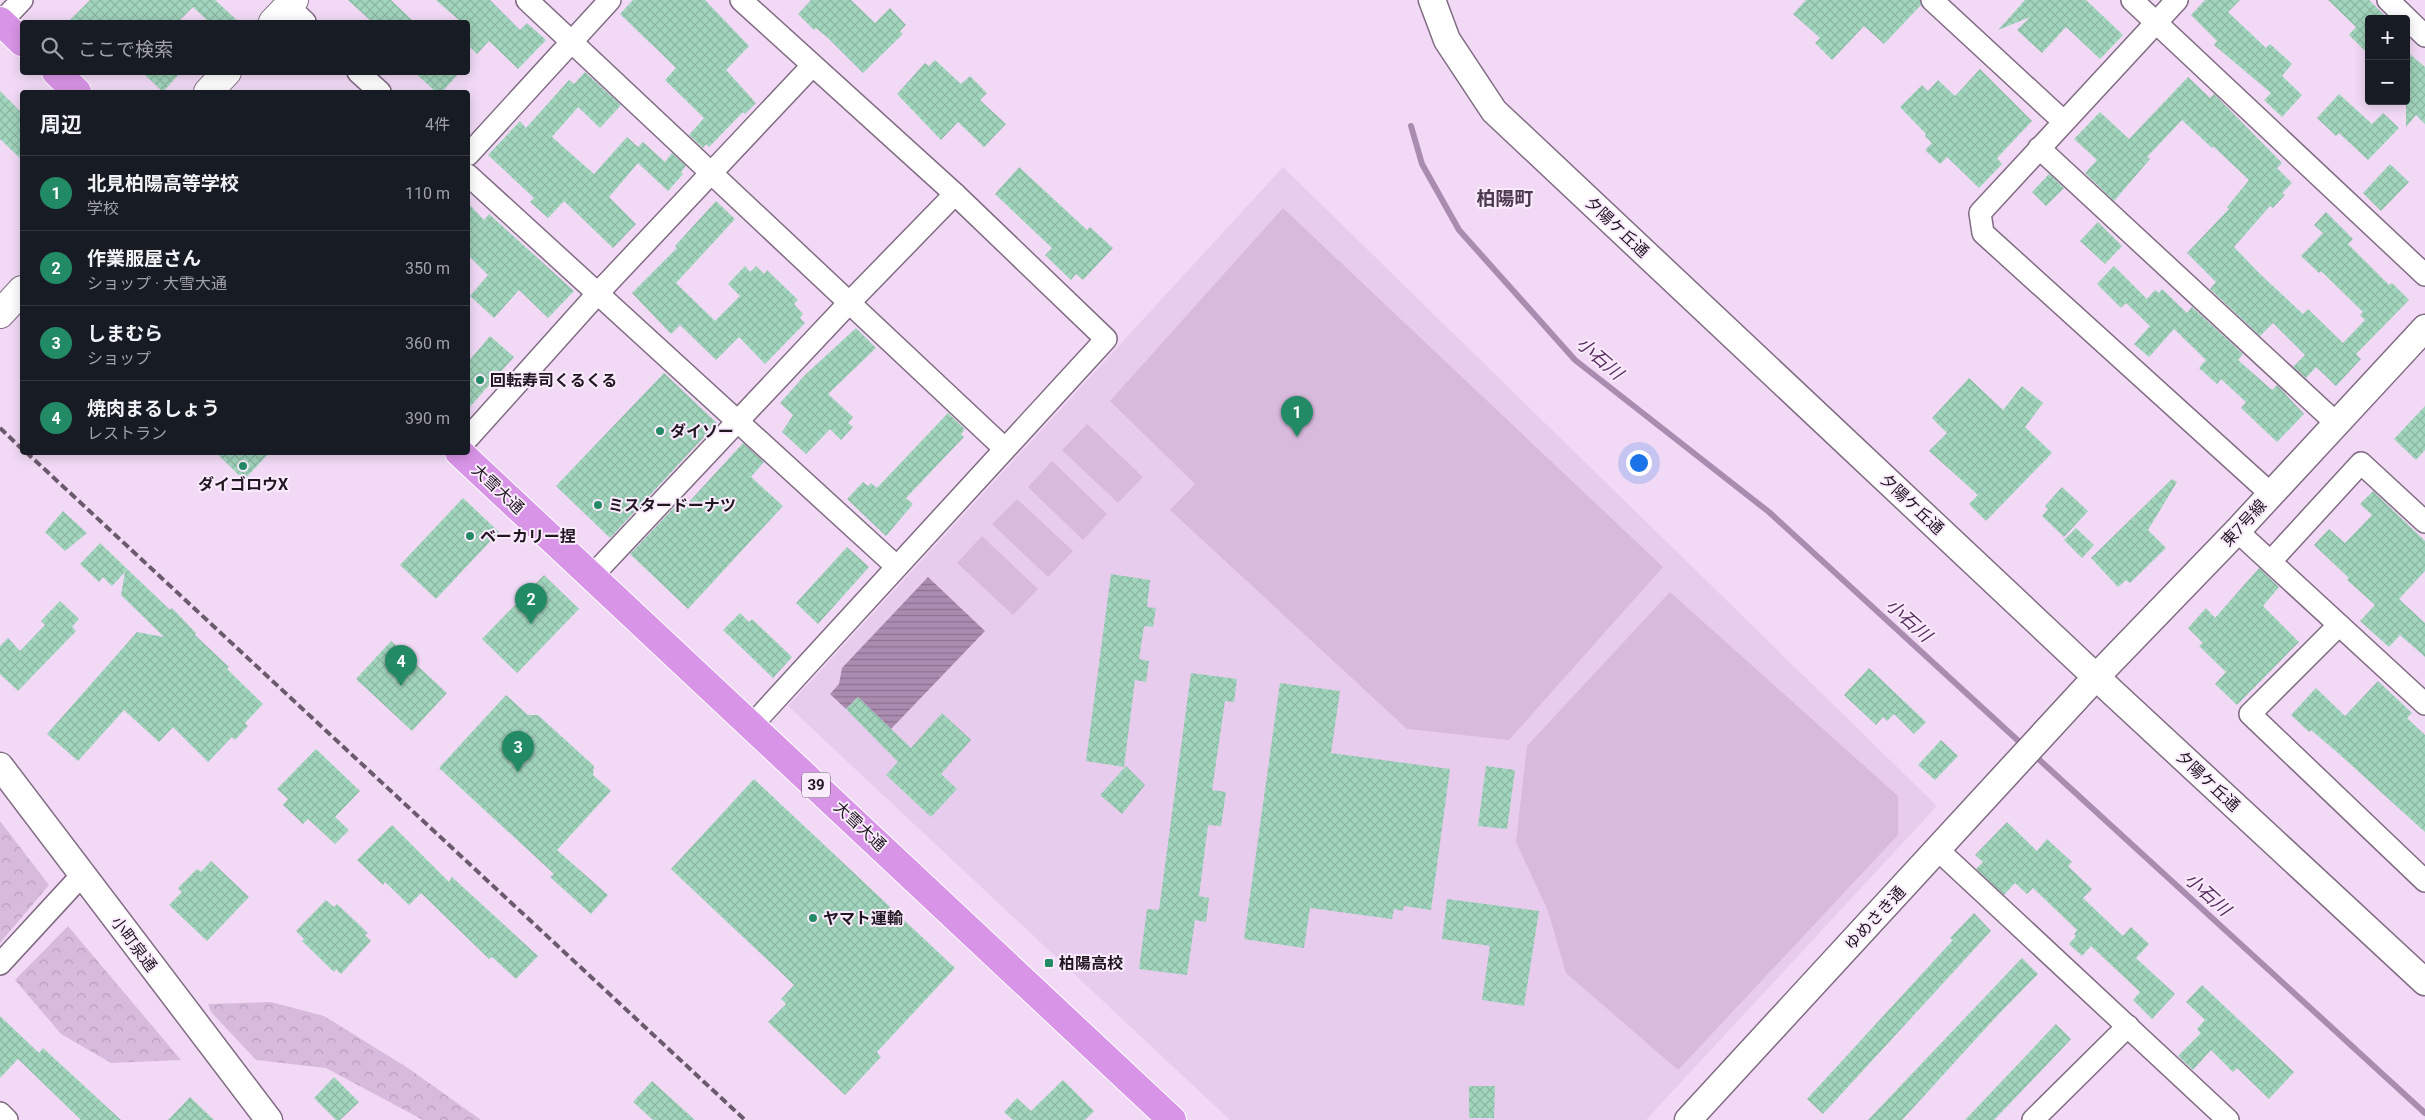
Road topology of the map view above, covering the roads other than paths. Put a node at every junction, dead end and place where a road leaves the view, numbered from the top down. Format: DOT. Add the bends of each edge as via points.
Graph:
graph roads {
  1 [pos="22,0"];
  2 [pos="527,0"];
  3 [pos="610,0"];
  4 [pos="741,0"];
  5 [pos="1432,0"];
  6 [pos="1932,0"];
  7 [pos="2132,0"];
  8 [pos="2177,0"];
  9 [pos="2388,0"];
  10 [pos="0,21"];
  11 [pos="2156,22"];
  12 [pos="2425,36"];
  13 [pos="20,40"];
  14 [pos="572,42"];
  15 [pos="812,66"];
  16 [pos="59,75"];
  17 [pos="224,75"];
  18 [pos="361,75"];
  19 [pos="76,90"];
  20 [pos="210,90"];
  21 [pos="378,90"];
  22 [pos="2063,122"];
  23 [pos="2039,148"];
  24 [pos="470,153"];
  25 [pos="712,172"];
  26 [pos="470,176"];
  27 [pos="955,194"];
  28 [pos="2425,275"];
  29 [pos="599,292"];
  30 [pos="849,303"];
  31 [pos="2425,328"];
  32 [pos="738,422"];
  33 [pos="2336,423"];
  34 [pos="470,436"];
  35 [pos="1004,448"];
  36 [pos="462,455"];
  37 [pos="2271,494"];
  38 [pos="2425,522"];
  39 [pos="2237,531"];
  40 [pos="2271,561"];
  41 [pos="896,566"];
  42 [pos="591,577"];
  43 [pos="2339,625"];
  44 [pos="2096,677"];
  45 [pos="2425,704"];
  46 [pos="2060,716"];
  47 [pos="752,725"];
  48 [pos="0,766"];
  49 [pos="1938,850"];
  50 [pos="82,875"];
  51 [pos="2425,881"];
  52 [pos="0,964"];
  53 [pos="2425,982"];
  54 [pos="2128,1026"];
  55 [pos="0,1113"];
  56 [pos="7,1120"];
  57 [pos="270,1120"];
  58 [pos="1172,1120"];
  59 [pos="1688,1120"];
  60 [pos="2033,1120"];
  61 [pos="2228,1120"];
  1 -- 10 [label="street"];
  2 -- 14 [label="street"];
  3 -- 14 [label="street"];
  4 -- 15 [label="street"];
  5 -- 44 [label="street, 夕陽ケ丘通" via="1447,40 1494,112"];
  6 -- 22 [label="street"];
  7 -- 11 [label="street"];
  8 -- 11 [label="street"];
  9 -- 12 [label="street"];
  10 -- 13 [label="highway"];
  11 -- 22 [label="street"];
  11 -- 28 [label="street"];
  14 -- 24 [label="street"];
  14 -- 25 [label="street"];
  15 -- 25 [label="street"];
  15 -- 27 [label="street"];
  16 -- 19 [label="highway"];
  17 -- 20 [label="main road"];
  18 -- 21 [label="street"];
  22 -- 23 [label="street"];
  23 -- 33 [label="street"];
  23 -- 37 [label="street" via="1980,213 1983,233"];
  25 -- 29 [label="street"];
  25 -- 30 [label="street"];
  26 -- 29 [label="street"];
  27 -- 30 [label="street"];
  27 -- 35 [label="street" via="1106,339"];
  29 -- 32 [label="street"];
  29 -- 34 [label="street"];
  30 -- 32 [label="street"];
  30 -- 35 [label="street"];
  31 -- 33 [label="street, 東7号線"];
  32 -- 41 [label="street"];
  32 -- 42 [label="street"];
  33 -- 37 [label="street, 東7号線"];
  35 -- 41 [label="street"];
  36 -- 42 [label="highway, 大雪大通 / 39"];
  37 -- 39 [label="street, 東7号線"];
  38 -- 40 [label="street" via="2360,462"];
  39 -- 40 [label="street"];
  39 -- 44 [label="street, 東7号線"];
  40 -- 43 [label="street"];
  41 -- 47 [label="street"];
  42 -- 47 [label="highway, 大雪大通 / 39"];
  43 -- 45 [label="street"];
  43 -- 51 [label="street" via="2250,714"];
  44 -- 46 [label="street, 東7号線"];
  44 -- 53 [label="street, 夕陽ケ丘通"];
  46 -- 49 [label="street, ゆめさき通"];
  47 -- 58 [label="highway, 大雪大通 / 39"];
  48 -- 50 [label="street, 小町泉通"];
  49 -- 54 [label="street"];
  49 -- 59 [label="street, ゆめさき通"];
  50 -- 52 [label="street"];
  50 -- 57 [label="street, 小町泉通"];
  54 -- 60 [label="street"];
  54 -- 61 [label="street"];
  55 -- 56 [label="street"];
}
